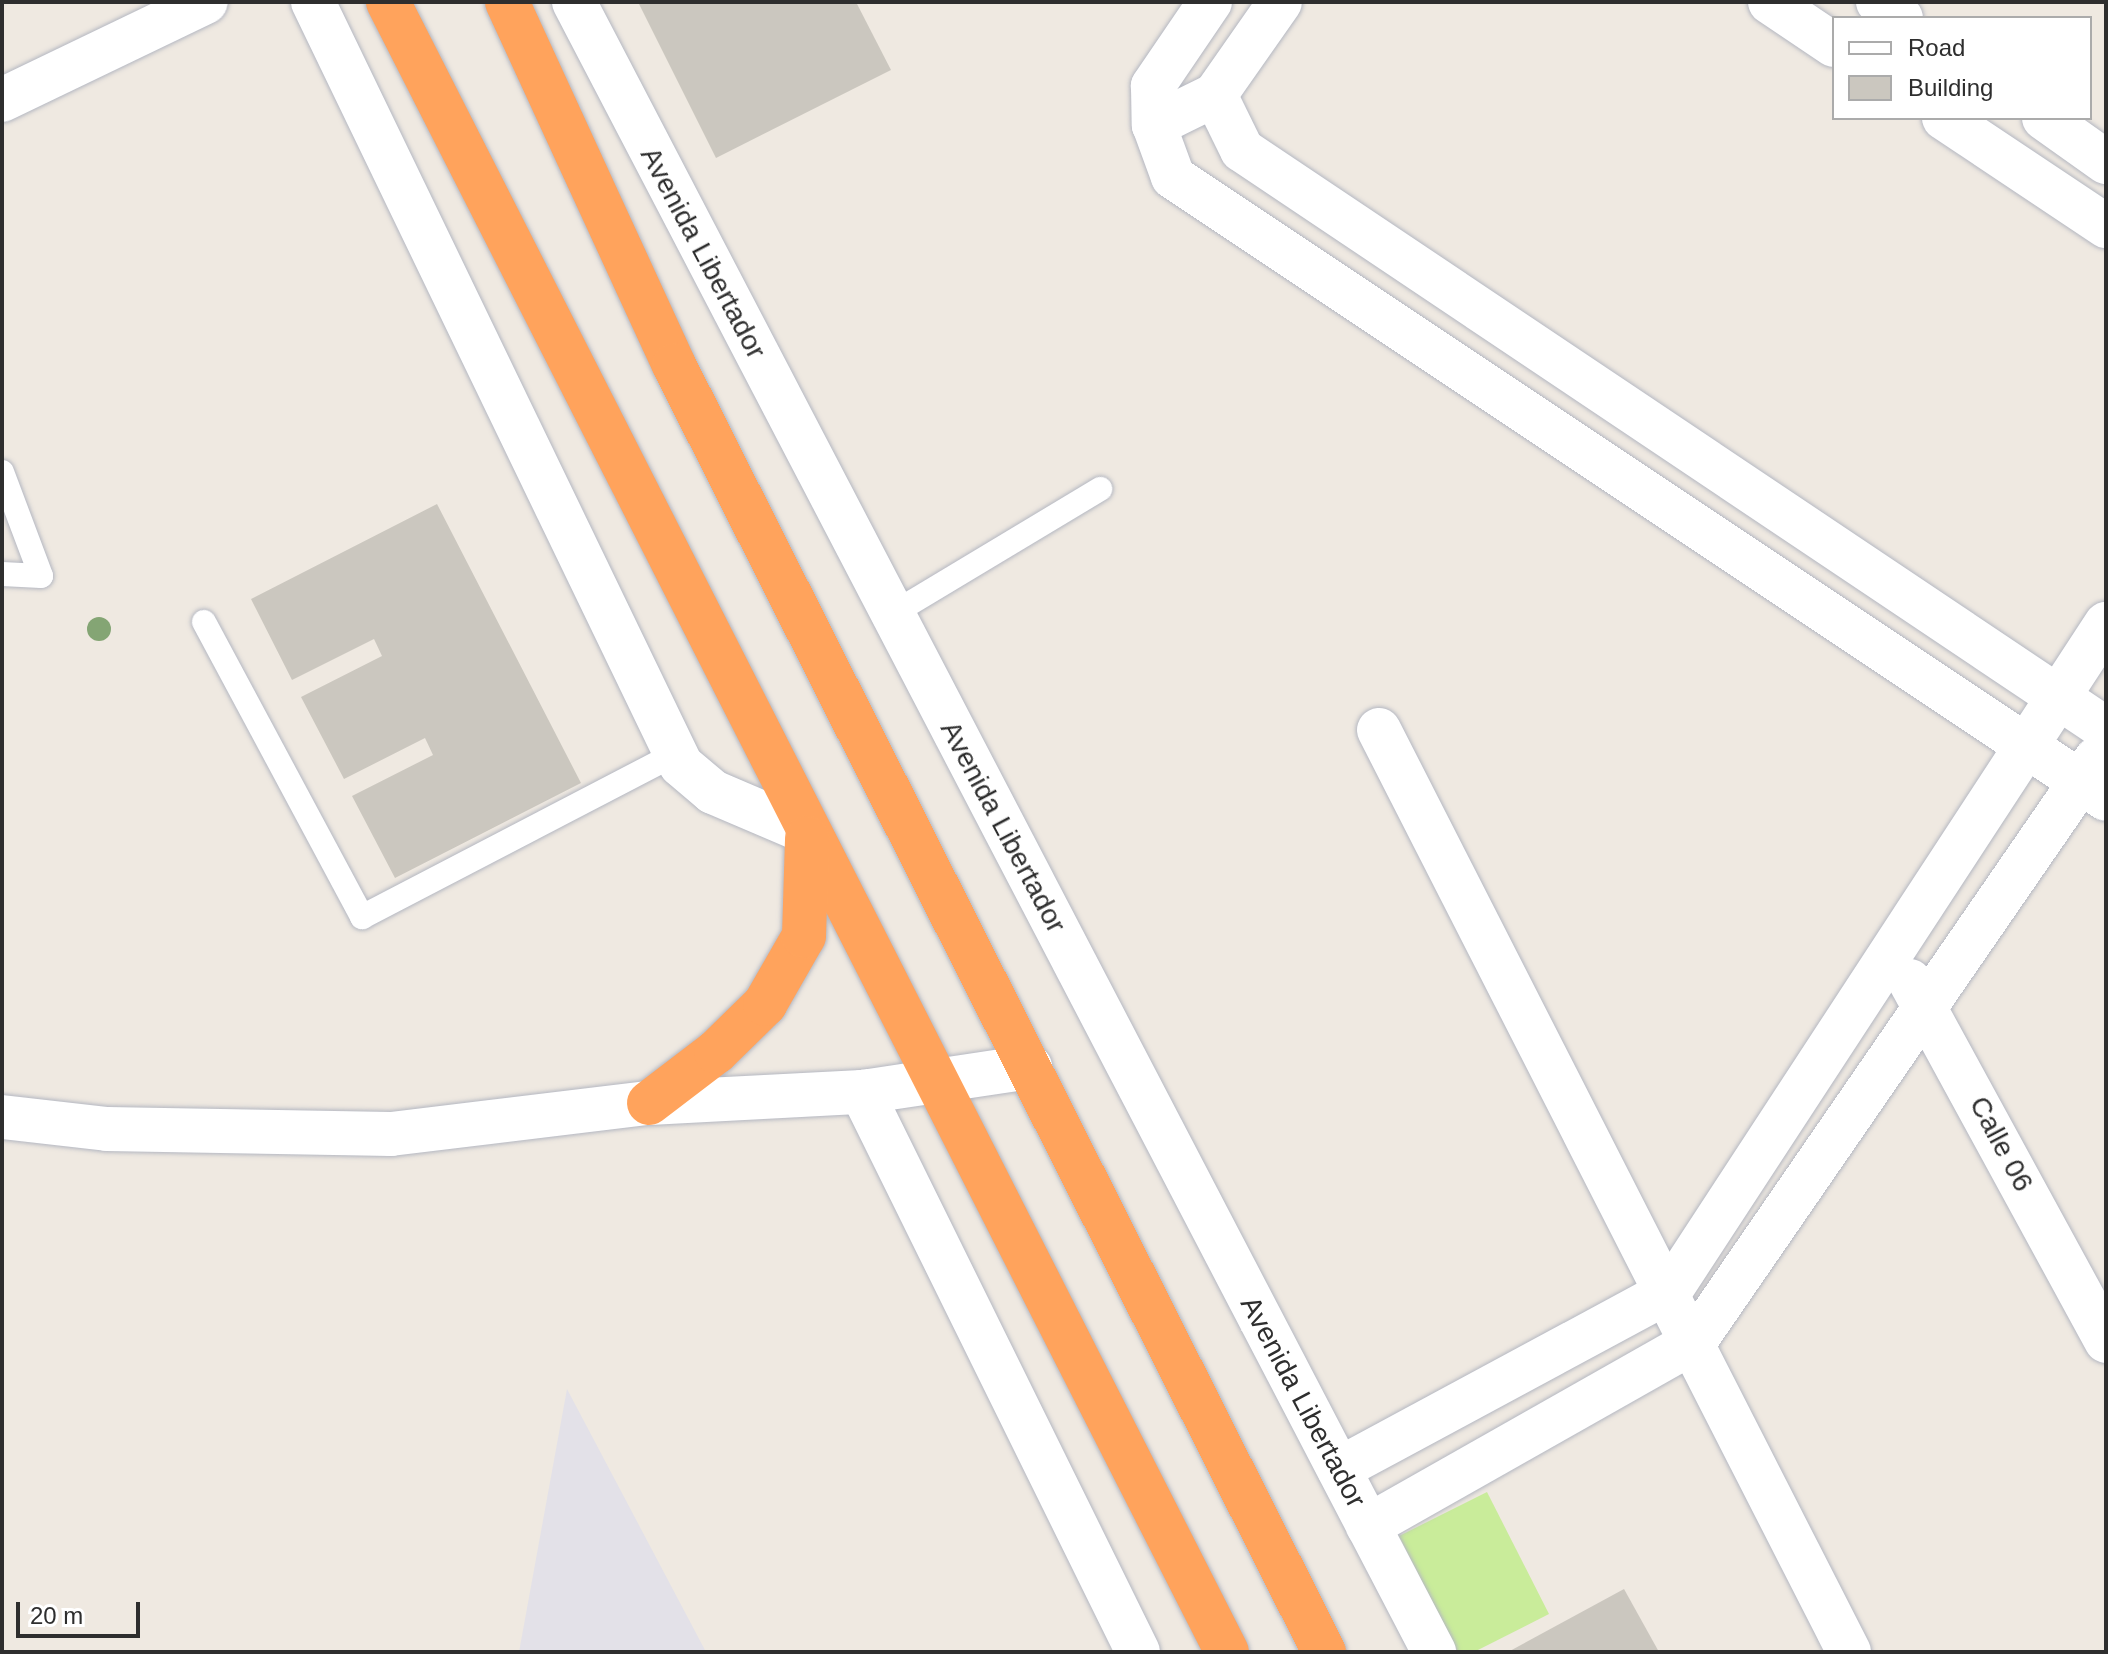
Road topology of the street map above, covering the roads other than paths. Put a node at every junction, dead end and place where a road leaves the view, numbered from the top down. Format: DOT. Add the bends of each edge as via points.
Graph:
graph roads {
  1 [pos="206,2"];
  2 [pos="313,2"];
  3 [pos="388,2"];
  4 [pos="507,2"];
  5 [pos="574,2"];
  6 [pos="1210,2"];
  7 [pos="1280,2"];
  8 [pos="1770,2"];
  9 [pos="1878,2"];
  10 [pos="1898,16"];
  11 [pos="1832,44"];
  12 [pos="1215,95"];
  13 [pos="2,100"];
  14 [pos="1947,120"];
  15 [pos="2047,120"];
  16 [pos="1154,125"];
  17 [pos="2106,162"];
  18 [pos="2106,226"];
  19 [pos="2,472"];
  20 [pos="1100,489"];
  21 [pos="2,574"];
  22 [pos="892,614"];
  23 [pos="204,622"];
  24 [pos="2106,624"];
  25 [pos="2057,696"];
  26 [pos="2106,729"];
  27 [pos="1379,730"];
  28 [pos="2025,743"];
  29 [pos="2106,744"];
  30 [pos="675,754"];
  31 [pos="2093,791"];
  32 [pos="807,832"];
  33 [pos="1890,953"];
  34 [pos="1925,1002"];
  35 [pos="1030,1067"];
  36 [pos="933,1081"];
  37 [pos="862,1092"];
  38 [pos="649,1103"];
  39 [pos="2,1117"];
  40 [pos="1670,1291"];
  41 [pos="1695,1341"];
  42 [pos="2106,1341"];
  43 [pos="1339,1469"];
  44 [pos="1368,1526"];
  45 [pos="1138,1652"];
  46 [pos="1227,1652"];
  47 [pos="1324,1652"];
  48 [pos="1434,1652"];
  49 [pos="1849,1652"];
  1 -- 13 [label="street"];
  2 -- 30 [label="street"];
  3 -- 32 [label="highway"];
  4 -- 35 [label="highway" via="674,365"];
  5 -- 22 [label="street, Avenida Libertador"];
  6 -- 16 [label="street" via="1153,86"];
  7 -- 12 [label="street"];
  8 -- 11 [label="street"];
  9 -- 10 [label="street"];
  12 -- 16 [label="street"];
  12 -- 25 [label="street" via="1242,150"];
  14 -- 18 [label="street"];
  15 -- 17 [label="street"];
  16 -- 28 [label="street" via="1173,177"];
  19 -- 21 [label="lane" via="41,576"];
  20 -- 22 [label="lane"];
  22 -- 43 [label="street, Avenida Libertador"];
  23 -- 30 [label="lane" via="362,917"];
  24 -- 25 [label="street"];
  25 -- 26 [label="street"];
  25 -- 28 [label="street"];
  27 -- 40 [label="street"];
  28 -- 31 [label="street"];
  28 -- 33 [label="street"];
  29 -- 31 [label="street"];
  30 -- 32 [label="street" via="713,792"];
  31 -- 34 [label="street"];
  32 -- 36 [label="highway"];
  32 -- 38 [label="highway" via="804,936 773,990 716,1052"];
  33 -- 34 [label="street, Calle 06"];
  33 -- 40 [label="street"];
  34 -- 41 [label="street"];
  34 -- 42 [label="street, Calle 06"];
  35 -- 36 [label="street"];
  35 -- 47 [label="highway"];
  36 -- 37 [label="street"];
  36 -- 46 [label="highway"];
  37 -- 38 [label="street"];
  37 -- 45 [label="street"];
  38 -- 39 [label="street" via="391,1134 107,1129"];
  40 -- 41 [label="street"];
  40 -- 43 [label="street"];
  41 -- 44 [label="street"];
  41 -- 49 [label="street"];
  43 -- 44 [label="street, Avenida Libertador"];
  44 -- 48 [label="street, Avenida Libertador"];
}
